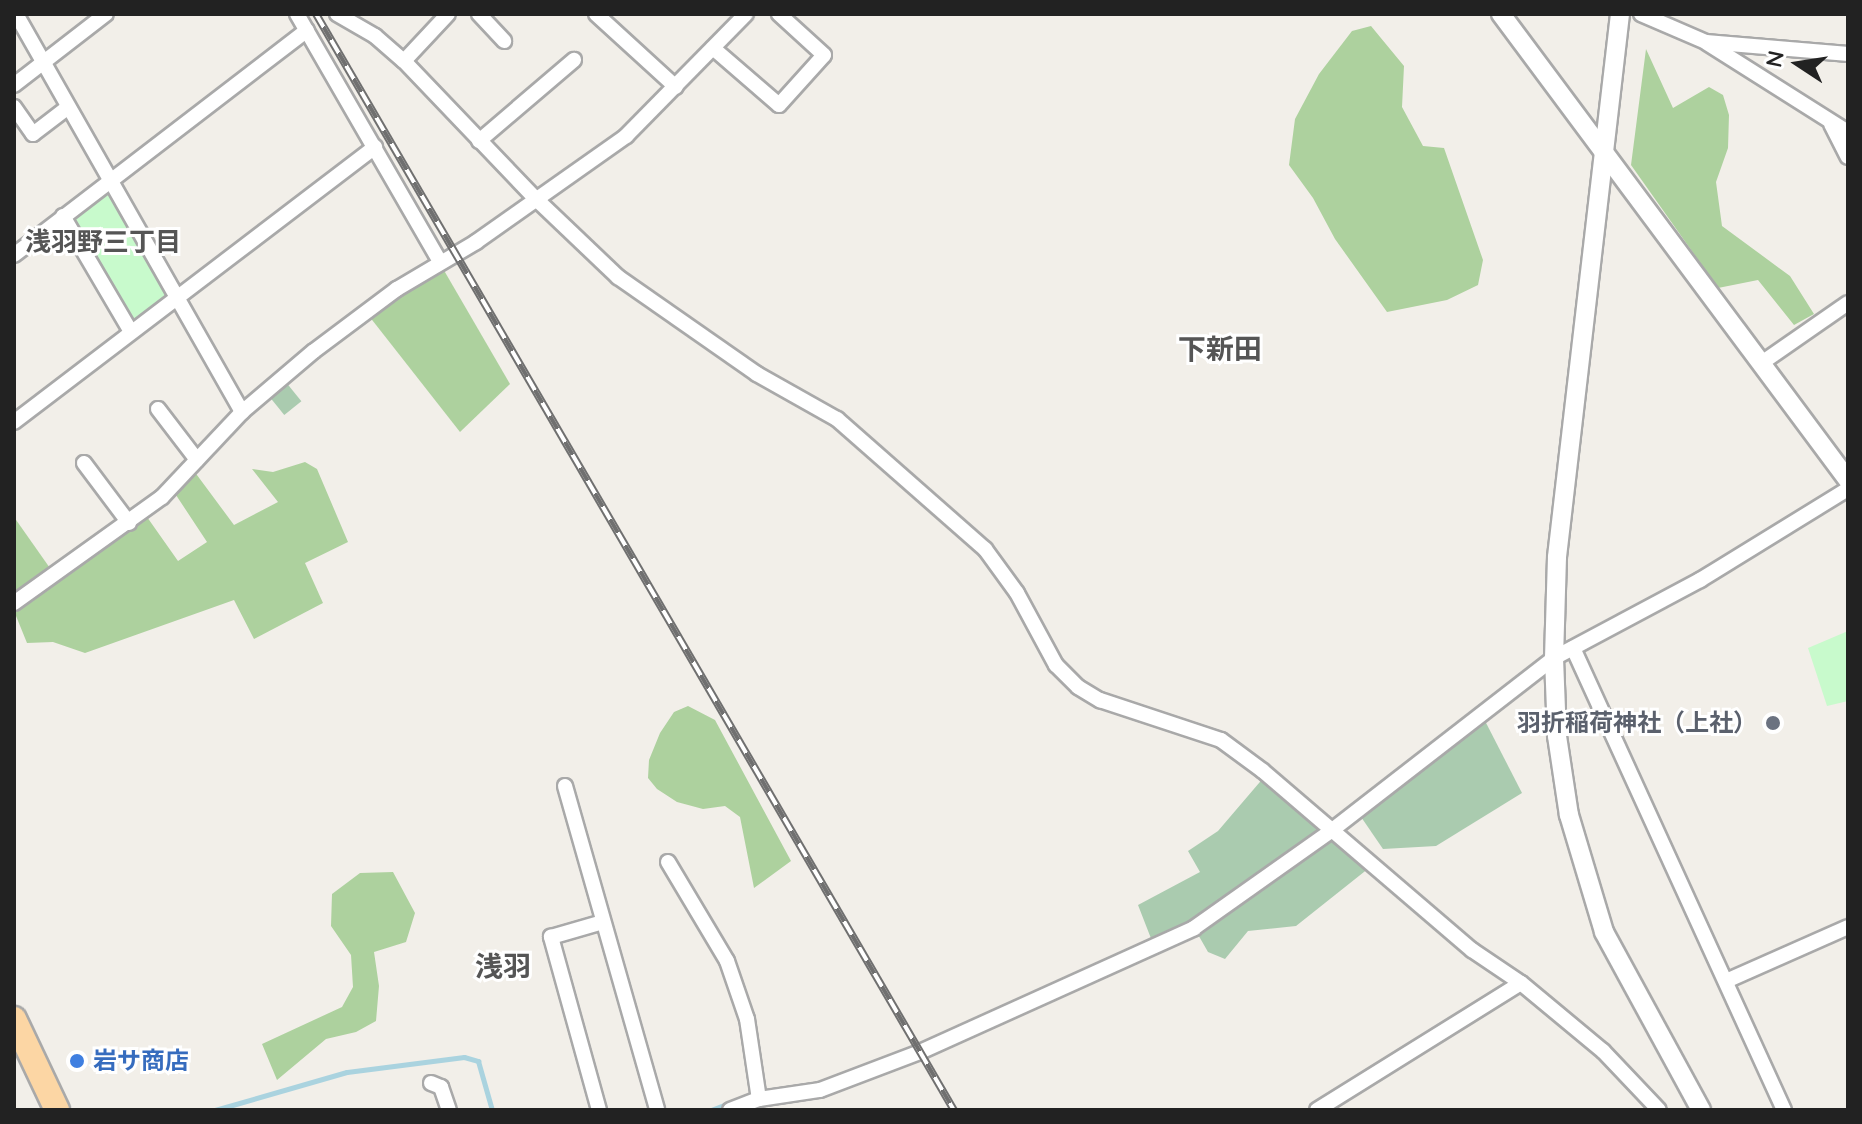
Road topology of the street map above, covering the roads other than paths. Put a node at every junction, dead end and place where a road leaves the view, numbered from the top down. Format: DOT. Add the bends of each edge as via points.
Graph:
graph roads {
  1 [pos="16,14"];
  2 [pos="106,14"];
  3 [pos="297,14"];
  4 [pos="337,14"];
  5 [pos="448,14"];
  6 [pos="479,14"];
  7 [pos="596,14"];
  8 [pos="746,14"];
  9 [pos="779,14"];
  10 [pos="1501,14"];
  11 [pos="1620,14"];
  12 [pos="1641,14"];
  13 [pos="307,30"];
  14 [pos="504,41"];
  15 [pos="1706,42"];
  16 [pos="713,48"];
  17 [pos="1848,54"];
  18 [pos="574,60"];
  19 [pos="404,61"];
  20 [pos="42,64"];
  21 [pos="14,85"];
  22 [pos="676,87"];
  23 [pos="14,107"];
  24 [pos="67,108"];
  25 [pos="1831,124"];
  26 [pos="1848,132"];
  27 [pos="479,141"];
  28 [pos="375,147"];
  29 [pos="1604,148"];
  30 [pos="1848,157"];
  31 [pos="110,182"];
  32 [pos="535,198"];
  33 [pos="63,216"];
  34 [pos="14,255"];
  35 [pos="439,260"];
  36 [pos="178,296"];
  37 [pos="1848,303"];
  38 [pos="131,332"];
  39 [pos="1763,362"];
  40 [pos="158,409"];
  41 [pos="242,412"];
  42 [pos="14,422"];
  43 [pos="197,460"];
  44 [pos="84,463"];
  45 [pos="1848,480"];
  46 [pos="1848,489"];
  47 [pos="129,523"];
  48 [pos="14,603"];
  49 [pos="1573,648"];
  50 [pos="1554,658"];
  51 [pos="565,786"];
  52 [pos="1331,831"];
  53 [pos="668,862"];
  54 [pos="603,922"];
  55 [pos="1848,927"];
  56 [pos="1726,981"];
  57 [pos="1521,983"];
  58 [pos="14,1019"];
  59 [pos="431,1083"];
  60 [pos="759,1099"];
  61 [pos="57,1110"];
  62 [pos="449,1110"];
  63 [pos="599,1110"];
  64 [pos="657,1110"];
  65 [pos="730,1110"];
  66 [pos="1317,1110"];
  67 [pos="1659,1110"];
  68 [pos="1701,1110"];
  69 [pos="1784,1110"];
  1 -- 20 [label="street"];
  2 -- 20 [label="street"];
  3 -- 13 [label="street"];
  4 -- 19 [label="street"];
  5 -- 19 [label="street"];
  6 -- 14 [label="street"];
  7 -- 22 [label="street"];
  8 -- 16 [label="street"];
  9 -- 16 [label="street" via="824,55 779,105"];
  10 -- 29 [label="street"];
  11 -- 29 [label="street"];
  12 -- 15 [label="street"];
  13 -- 28 [label="street"];
  13 -- 31 [label="street"];
  15 -- 17 [label="street"];
  15 -- 25 [label="street"];
  16 -- 22 [label="street"];
  18 -- 27 [label="street"];
  19 -- 27 [label="street"];
  20 -- 21 [label="street"];
  20 -- 24 [label="street"];
  22 -- 32 [label="street" via="626,136"];
  23 -- 24 [label="street" via="33,134"];
  24 -- 31 [label="street"];
  25 -- 26 [label="street"];
  25 -- 30 [label="street"];
  27 -- 32 [label="street"];
  28 -- 35 [label="street"];
  28 -- 36 [label="street"];
  29 -- 39 [label="street"];
  29 -- 50 [label="street" via="1557,557"];
  31 -- 33 [label="street"];
  31 -- 36 [label="street"];
  32 -- 35 [label="street" via="476,242"];
  32 -- 52 [label="street" via="618,277 757,374 837,419 985,549 1017,593 1056,665 1078,687 1100,700 1221,740"];
  33 -- 34 [label="street"];
  33 -- 38 [label="street"];
  35 -- 41 [label="street" via="314,351"];
  36 -- 38 [label="street"];
  36 -- 41 [label="street"];
  37 -- 39 [label="street"];
  38 -- 42 [label="street"];
  39 -- 45 [label="street"];
  40 -- 43 [label="street"];
  41 -- 43 [label="street"];
  43 -- 47 [label="street"];
  44 -- 47 [label="street"];
  46 -- 49 [label="street" via="1700,580"];
  47 -- 48 [label="street"];
  49 -- 50 [label="street"];
  49 -- 56 [label="street"];
  50 -- 52 [label="street"];
  50 -- 68 [label="street" via="1557,736 1569,815 1604,932"];
  51 -- 54 [label="street"];
  52 -- 57 [label="street" via="1472,950"];
  52 -- 60 [label="street" via="1194,928 920,1052 820,1090"];
  53 -- 60 [label="street" via="727,961 747,1019"];
  54 -- 63 [label="street" via="551,937"];
  54 -- 64 [label="street"];
  55 -- 56 [label="street"];
  56 -- 69 [label="street"];
  57 -- 66 [label="street"];
  57 -- 67 [label="street" via="1603,1051"];
  58 -- 61 [label="main road"];
  59 -- 62 [label="street" via="441,1087"];
  60 -- 65 [label="street"];
}
